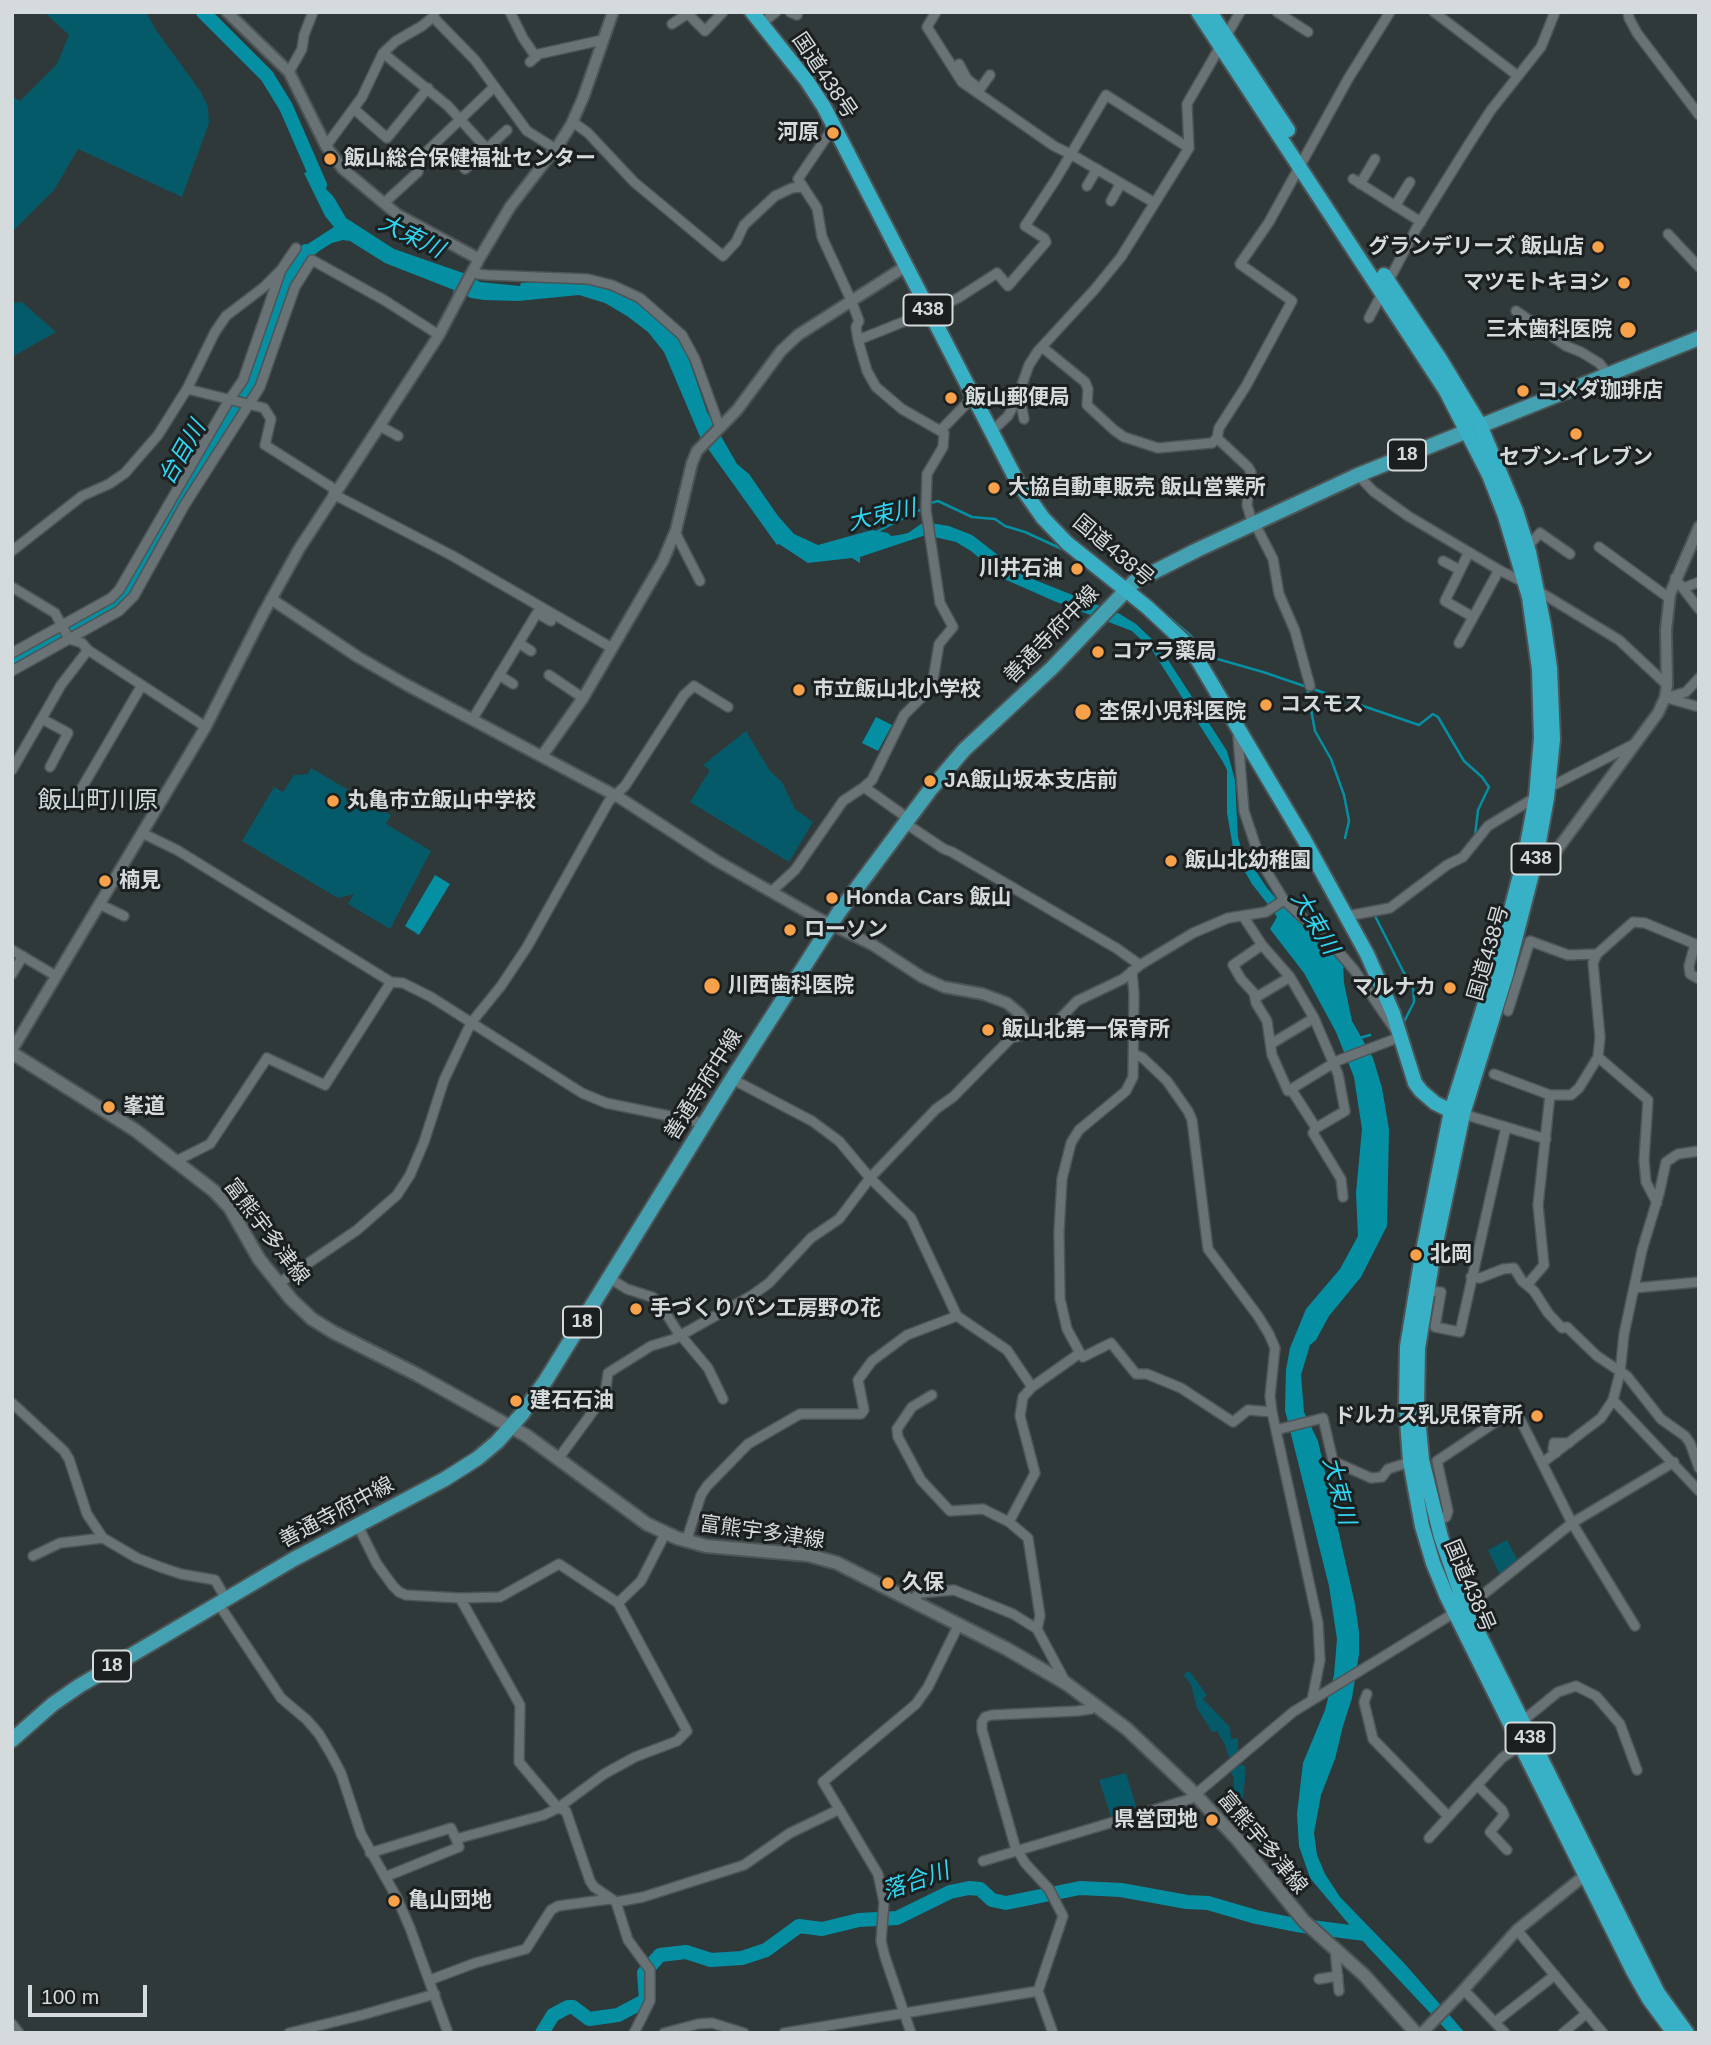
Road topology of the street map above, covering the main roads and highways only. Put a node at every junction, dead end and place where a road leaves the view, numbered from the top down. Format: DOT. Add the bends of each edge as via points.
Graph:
graph roads {
  1 [pos="1198,12"];
  2 [pos="1210,12"];
  3 [pos="757,18"];
  4 [pos="1223,41"];
  5 [pos="1699,338"];
  6 [pos="1473,428"];
  7 [pos="1531,587"];
  8 [pos="1125,590"];
  9 [pos="12,1052"];
  10 [pos="1457,1112"];
  11 [pos="511,1427"];
  12 [pos="1416,1460"];
  13 [pos="1460,1609"];
  14 [pos="12,1740"];
  15 [pos="1591,1873"];
  16 [pos="1421,2032"];
  17 [pos="1674,2033"];
  18 [pos="1687,2033"];
  1 -- 4 [label="highway, 国道438号 / 438"];
  2 -- 4 [label="highway, 国道438号 / 438"];
  3 -- 8 [label="highway, 国道438号 / 438" via="807,81 834,126 1017,481 1043,518 1084,559"];
  4 -- 6 [label="highway, 国道438号 / 438" via="1386,288 1440,359"];
  5 -- 6 [label="main road, 善通寺府中線 / 18"];
  6 -- 7 [label="highway, 国道438号 / 438"];
  6 -- 7 [label="highway, 国道438号 / 438" via="1508,490 1527,548"];
  6 -- 8 [label="main road, 善通寺府中線 / 18" via="1358,475 1142,576"];
  7 -- 10 [label="highway, 国道438号 / 438" via="1550,668 1553,739 1506,975"];
  8 -- 10 [label="highway, 国道438号 / 438" via="1190,647 1347,916 1383,988 1415,1083 1428,1097"];
  8 -- 11 [label="main road, 善通寺府中線 / 18" via="1037,683 981,732 930,790 830,924 536,1395"];
  9 -- 11 [label="main road, 富熊宇多津線" via="106,1111 223,1199 259,1259 312,1319"];
  10 -- 12 [label="highway, 国道438号 / 438" via="1418,1348"];
  10 -- 12 [label="highway, 国道438号 / 438" via="1422,1256 1407,1347 1406,1406"];
  11 -- 14 [label="main road, 善通寺府中線 / 18" via="464,1468 222,1601 70,1692"];
  11 -- 16 [label="main road, 富熊宇多津線" via="631,1515 665,1534 706,1546 808,1555 837,1563 1067,1684 1157,1756 1237,1839 1304,1921"];
  12 -- 13 [label="highway, 国道438号 / 438"];
  12 -- 13 [label="highway, 国道438号 / 438" via="1422,1526 1433,1563"];
  13 -- 15 [label="highway, 国道438号 / 438"];
  15 -- 17 [label="highway, 国道438号 / 438" via="1633,1971"];
  15 -- 18 [label="highway, 国道438号 / 438" via="1658,1993"];
}
